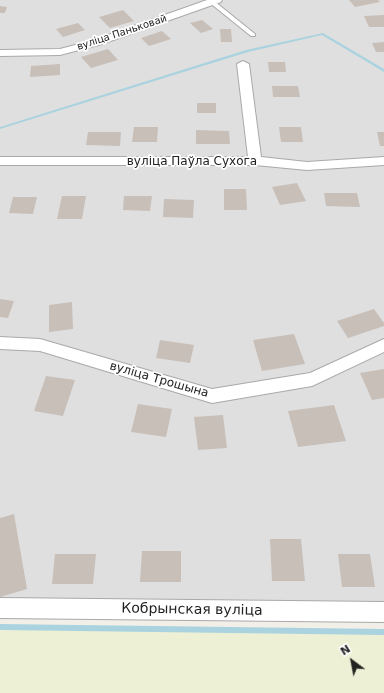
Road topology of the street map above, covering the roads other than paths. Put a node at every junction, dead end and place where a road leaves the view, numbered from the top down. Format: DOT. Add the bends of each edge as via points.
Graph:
graph roads {
  1 [pos="213,1"];
  2 [pos="254,35"];
  3 [pos="0,53"];
  4 [pos="244,64"];
  5 [pos="0,161"];
  6 [pos="255,161"];
  7 [pos="384,161"];
  8 [pos="0,343"];
  9 [pos="384,344"];
  10 [pos="0,608"];
  11 [pos="384,612"];
  1 -- 2 [label="lane"];
  1 -- 3 [label="street, вуліца Паньковай" via="98,42 60,52"];
  4 -- 6 [label="street"];
  5 -- 6 [label="street, вуліца Паўла Сухога"];
  6 -- 7 [label="street, вуліца Паўла Сухога" via="307,166"];
  8 -- 9 [label="street, вуліца Трошына" via="40,345 212,396 312,379"];
  10 -- 11 [label="street, Кобрынская вуліца"];
}
